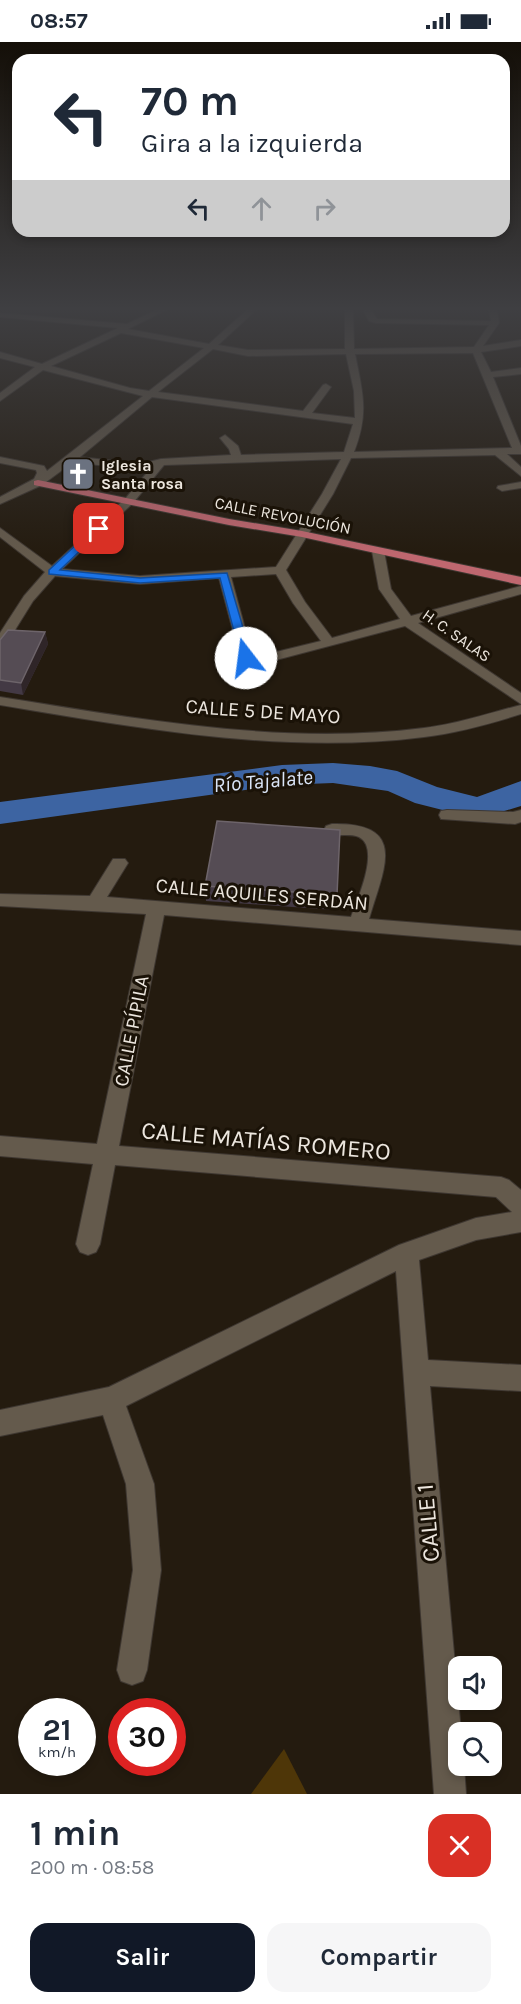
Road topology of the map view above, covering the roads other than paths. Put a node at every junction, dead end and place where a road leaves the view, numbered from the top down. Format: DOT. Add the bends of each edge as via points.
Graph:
graph roads {
  1 [pos="133,392"];
  2 [pos="154,392"];
  3 [pos="322,392"];
  4 [pos="360,392"];
  5 [pos="495,392"];
  6 [pos="150,395"];
  7 [pos="306,414"];
  8 [pos="360,422"];
  9 [pos="225,438"];
  10 [pos="520,451"];
  11 [pos="498,452"];
  12 [pos="347,455"];
  13 [pos="237,458"];
  14 [pos="71,459"];
  15 [pos="0,460"];
  16 [pos="161,462"];
  17 [pos="32,465"];
  18 [pos="57,470"];
  19 [pos="521,473"];
  20 [pos="38,483"];
  21 [pos="521,485"];
  22 [pos="502,488"];
  23 [pos="0,501"];
  24 [pos="129,501"];
  25 [pos="0,531"];
  26 [pos="302,534"];
  27 [pos="378,551"];
  28 [pos="280,570"];
  29 [pos="52,572"];
  30 [pos="224,575"];
  31 [pos="521,581"];
  32 [pos="521,590"];
  33 [pos="0,617"];
  34 [pos="17,618"];
  35 [pos="408,622"];
  36 [pos="0,643"];
  37 [pos="329,643"];
  38 [pos="521,700"];
  39 [pos="0,701"];
  40 [pos="521,709"];
  41 [pos="447,815"];
  42 [pos="519,820"];
  43 [pos="332,830"];
  44 [pos="118,863"];
  45 [pos="0,900"];
  46 [pos="94,903"];
  47 [pos="156,908"];
  48 [pos="358,924"];
  49 [pos="521,938"];
  50 [pos="0,1146"];
  51 [pos="107,1154"];
  52 [pos="521,1205"];
  53 [pos="521,1221"];
  54 [pos="88,1244"];
  55 [pos="407,1253"];
  56 [pos="416,1372"];
  57 [pos="521,1378"];
  58 [pos="111,1400"];
  59 [pos="0,1423"];
  60 [pos="132,1670"];
  61 [pos="450,1794"];
  1 -- 6 [label="street"];
  2 -- 6 [label="street"];
  3 -- 7 [label="street"];
  4 -- 8 [label="street"];
  5 -- 10 [label="street"];
  6 -- 7 [label="street"];
  6 -- 14 [label="street"];
  7 -- 8 [label="street"];
  8 -- 12 [label="street"];
  9 -- 13 [label="street"];
  10 -- 11 [label="street"];
  11 -- 12 [label="street"];
  11 -- 19 [label="street"];
  12 -- 13 [label="street"];
  12 -- 26 [label="street"];
  13 -- 16 [label="street"];
  14 -- 16 [label="street" via="140,467"];
  14 -- 18 [label="street"];
  15 -- 17 [label="street"];
  16 -- 24 [label="street"];
  17 -- 18 [label="street"];
  17 -- 20 [label="street" via="40,468"];
  18 -- 20 [label="street"];
  20 -- 23 [label="street"];
  20 -- 24 [label="main road, CALLE REVOLUCIÓN"];
  21 -- 22 [label="street"];
  24 -- 26 [label="main road, CALLE REVOLUCIÓN"];
  24 -- 29 [label="street"];
  25 -- 29 [label="street"];
  26 -- 27 [label="main road, CALLE REVOLUCIÓN"];
  26 -- 28 [label="street"];
  27 -- 31 [label="main road, CALLE REVOLUCIÓN"];
  27 -- 35 [label="street, H. C. SALAS" via="385,589"];
  28 -- 30 [label="street"];
  28 -- 37 [label="street"];
  29 -- 30 [label="street" via="140,580"];
  29 -- 34 [label="street"];
  30 -- 37 [label="street" via="246,658 276,656"];
  32 -- 35 [label="street"];
  33 -- 34 [label="street"];
  34 -- 36 [label="street"];
  35 -- 37 [label="street"];
  35 -- 38 [label="street, H. C. SALAS"];
  39 -- 40 [label="street, CALLE 5 DE MAYO" via="192,729 299,737 388,737 446,730"];
  41 -- 42 [label="street"];
  43 -- 48 [label="street" via="363,831 377,849 378,860"];
  44 -- 46 [label="street"];
  45 -- 46 [label="street, CALLE AQUILES SERDÁN"];
  46 -- 47 [label="street, CALLE AQUILES SERDÁN"];
  47 -- 48 [label="street, CALLE AQUILES SERDÁN"];
  47 -- 51 [label="street, CALLE PÍPILA"];
  48 -- 49 [label="street, CALLE AQUILES SERDÁN"];
  50 -- 51 [label="street, CALLE MATÍAS ROMERO"];
  51 -- 52 [label="street, CALLE MATÍAS ROMERO" via="501,1187"];
  51 -- 54 [label="street, CALLE PÍPILA"];
  53 -- 55 [label="street" via="476,1229"];
  55 -- 56 [label="street, CALLE 1"];
  55 -- 58 [label="street"];
  56 -- 57 [label="street"];
  56 -- 61 [label="street, CALLE 1"];
  58 -- 59 [label="street"];
  58 -- 60 [label="street" via="140,1484 147,1570"];
}
